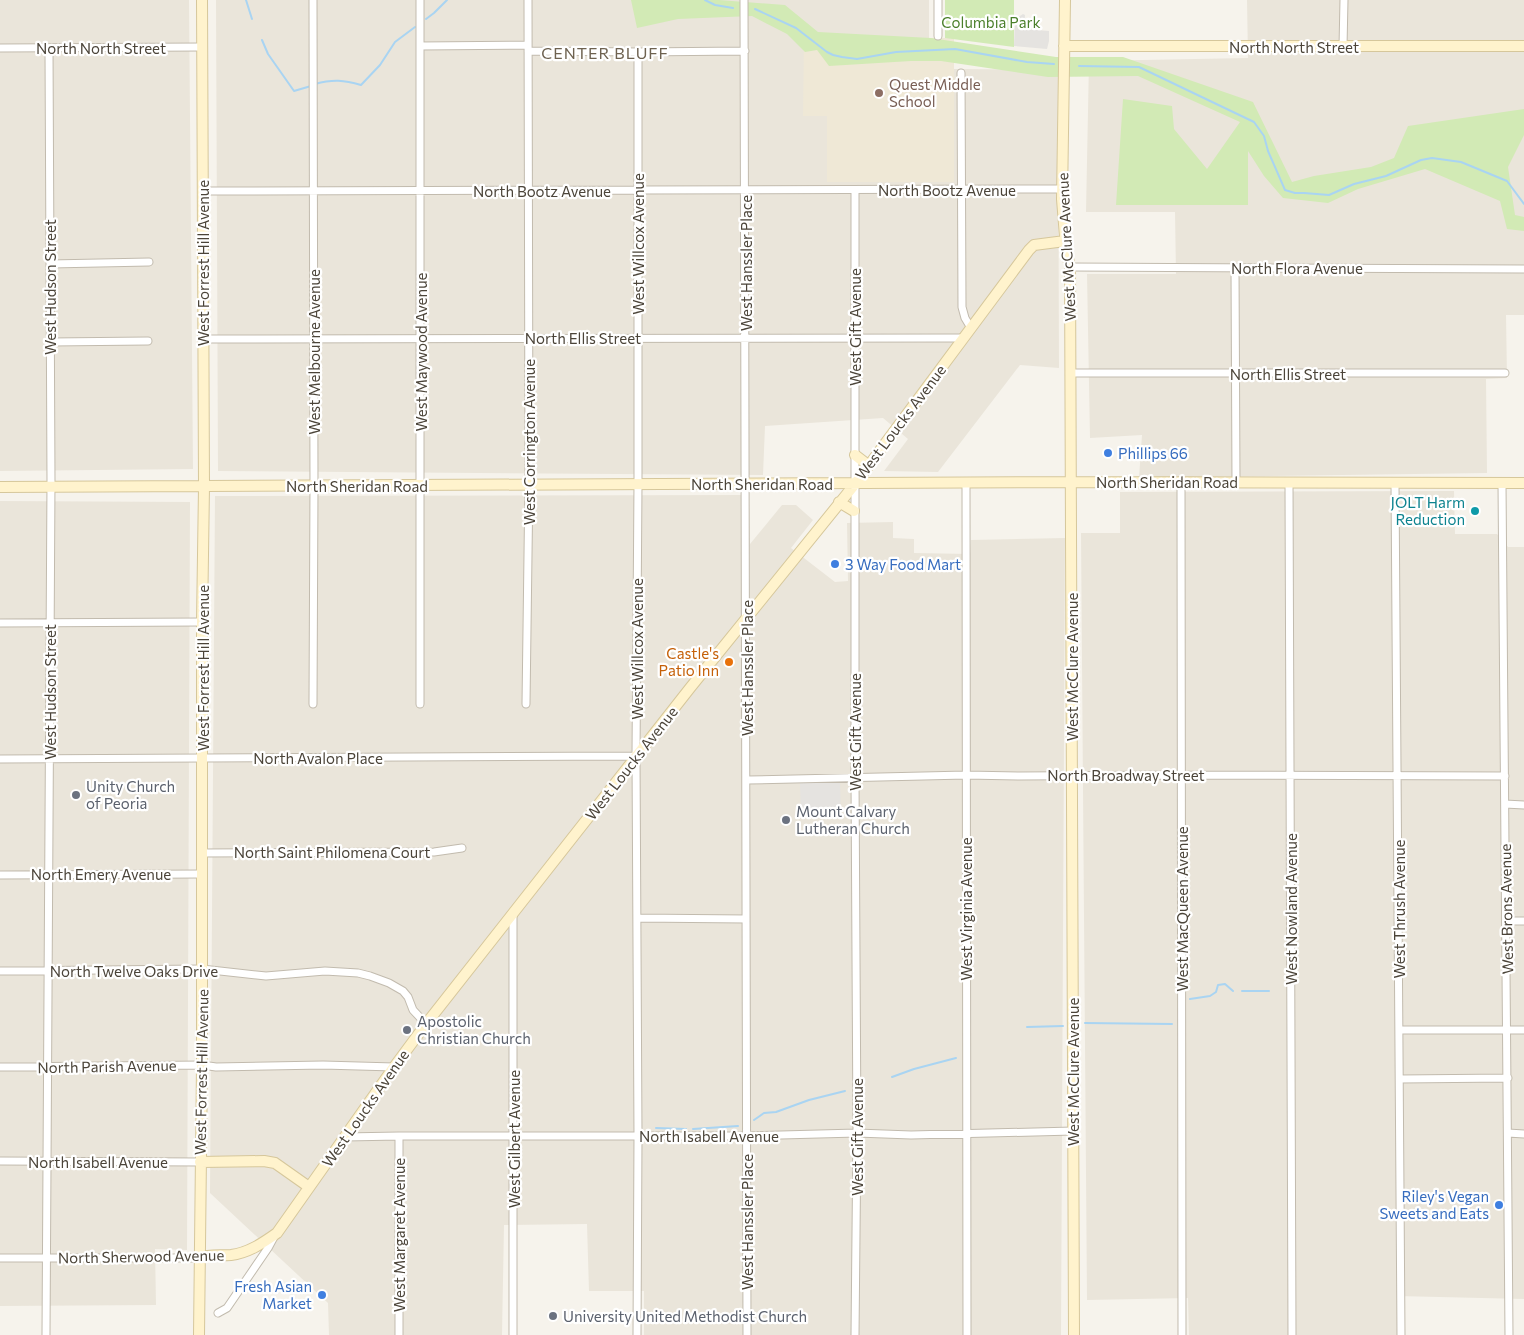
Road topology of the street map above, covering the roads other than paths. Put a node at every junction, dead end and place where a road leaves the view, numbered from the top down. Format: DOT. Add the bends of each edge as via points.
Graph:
graph roads {
  1 [pos="202,0"];
  2 [pos="313,0"];
  3 [pos="420,0"];
  4 [pos="528,0"];
  5 [pos="744,0"];
  6 [pos="938,0"];
  7 [pos="1066,0"];
  8 [pos="1344,0"];
  9 [pos="938,36"];
  10 [pos="420,46"];
  11 [pos="1064,46"];
  12 [pos="1524,46"];
  13 [pos="202,47"];
  14 [pos="1343,47"];
  15 [pos="0,48"];
  16 [pos="528,48"];
  17 [pos="49,49"];
  18 [pos="745,51"];
  19 [pos="638,52"];
  20 [pos="961,73"];
  21 [pos="962,189"];
  22 [pos="1062,189"];
  23 [pos="638,190"];
  24 [pos="746,190"];
  25 [pos="855,190"];
  26 [pos="202,191"];
  27 [pos="314,191"];
  28 [pos="420,191"];
  29 [pos="528,191"];
  30 [pos="1066,241"];
  31 [pos="149,262"];
  32 [pos="50,264"];
  33 [pos="1070,267"];
  34 [pos="1235,268"];
  35 [pos="1524,269"];
  36 [pos="971,328"];
  37 [pos="856,337"];
  38 [pos="421,338"];
  39 [pos="530,338"];
  40 [pos="638,338"];
  41 [pos="747,338"];
  42 [pos="963,338"];
  43 [pos="204,339"];
  44 [pos="314,339"];
  45 [pos="148,341"];
  46 [pos="51,342"];
  47 [pos="1070,373"];
  48 [pos="1505,373"];
  49 [pos="1236,374"];
  50 [pos="855,455"];
  51 [pos="868,465"];
  52 [pos="1071,482"];
  53 [pos="966,483"];
  54 [pos="1181,483"];
  55 [pos="1236,483"];
  56 [pos="1289,483"];
  57 [pos="1395,483"];
  58 [pos="1502,483"];
  59 [pos="1524,483"];
  60 [pos="529,484"];
  61 [pos="638,484"];
  62 [pos="747,484"];
  63 [pos="855,484"];
  64 [pos="314,486"];
  65 [pos="421,486"];
  66 [pos="51,487"];
  67 [pos="204,487"];
  68 [pos="0,488"];
  69 [pos="840,502"];
  70 [pos="854,511"];
  71 [pos="746,619"];
  72 [pos="202,622"];
  73 [pos="0,623"];
  74 [pos="50,623"];
  75 [pos="313,704"];
  76 [pos="420,704"];
  77 [pos="526,704"];
  78 [pos="636,756"];
  79 [pos="0,759"];
  80 [pos="50,759"];
  81 [pos="202,759"];
  82 [pos="966,775"];
  83 [pos="1072,775"];
  84 [pos="1182,775"];
  85 [pos="1290,775"];
  86 [pos="1398,775"];
  87 [pos="1505,776"];
  88 [pos="855,778"];
  89 [pos="748,780"];
  90 [pos="1505,804"];
  91 [pos="1524,805"];
  92 [pos="462,848"];
  93 [pos="202,853"];
  94 [pos="49,873"];
  95 [pos="202,874"];
  96 [pos="0,875"];
  97 [pos="513,914"];
  98 [pos="637,918"];
  99 [pos="746,919"];
  100 [pos="1506,921"];
  101 [pos="1524,921"];
  102 [pos="202,969"];
  103 [pos="0,970"];
  104 [pos="48,970"];
  105 [pos="426,1024"];
  106 [pos="1400,1030"];
  107 [pos="1508,1030"];
  108 [pos="1524,1030"];
  109 [pos="202,1065"];
  110 [pos="0,1067"];
  111 [pos="47,1067"];
  112 [pos="394,1067"];
  113 [pos="1508,1078"];
  114 [pos="1400,1079"];
  115 [pos="1073,1131"];
  116 [pos="857,1133"];
  117 [pos="1508,1133"];
  118 [pos="967,1134"];
  119 [pos="1524,1134"];
  120 [pos="399,1136"];
  121 [pos="514,1136"];
  122 [pos="638,1136"];
  123 [pos="747,1136"];
  124 [pos="345,1137"];
  125 [pos="0,1161"];
  126 [pos="47,1161"];
  127 [pos="200,1162"];
  128 [pos="310,1187"];
  129 [pos="277,1233"];
  130 [pos="0,1258"];
  131 [pos="46,1258"];
  132 [pos="199,1258"];
  133 [pos="218,1313"];
  134 [pos="46,1335"];
  135 [pos="199,1335"];
  136 [pos="399,1335"];
  137 [pos="513,1335"];
  138 [pos="637,1335"];
  139 [pos="747,1335"];
  140 [pos="855,1335"];
  141 [pos="967,1335"];
  142 [pos="1074,1335"];
  143 [pos="1182,1335"];
  144 [pos="1292,1335"];
  145 [pos="1402,1335"];
  146 [pos="1509,1335"];
  1 -- 13 [label="street, West Forrest Hill Avenue"];
  2 -- 27 [label="street, West Melbourne Avenue"];
  3 -- 10 [label="street, West Maywood Avenue"];
  4 -- 16 [label="street, West Corrington Avenue"];
  5 -- 18 [label="street, West Hanssler Place"];
  6 -- 9 [label="street"];
  7 -- 11 [label="street, West McClure Avenue"];
  8 -- 14 [label="street"];
  10 -- 16 [label="street"];
  10 -- 28 [label="street, West Maywood Avenue"];
  11 -- 14 [label="street, North North Street"];
  11 -- 22 [label="street, West McClure Avenue"];
  12 -- 14 [label="street, North North Street"];
  13 -- 17 [label="street, North North Street"];
  13 -- 26 [label="street, West Forrest Hill Avenue"];
  15 -- 17 [label="street, North North Street"];
  16 -- 19 [label="street"];
  16 -- 29 [label="street, West Corrington Avenue"];
  17 -- 32 [label="street, West Hudson Street"];
  18 -- 19 [label="street"];
  18 -- 24 [label="street, West Hanssler Place"];
  19 -- 23 [label="street, West Willcox Avenue"];
  20 -- 21 [label="street"];
  21 -- 22 [label="street, North Bootz Avenue"];
  21 -- 25 [label="street, North Bootz Avenue"];
  21 -- 36 [label="street" via="962,307"];
  22 -- 30 [label="street, West McClure Avenue"];
  23 -- 24 [label="street, North Bootz Avenue"];
  23 -- 29 [label="street, North Bootz Avenue"];
  23 -- 40 [label="street, West Willcox Avenue"];
  24 -- 25 [label="street, North Bootz Avenue"];
  24 -- 41 [label="street, West Hanssler Place"];
  25 -- 37 [label="street, West Gift Avenue"];
  26 -- 27 [label="street, North Bootz Avenue"];
  26 -- 43 [label="street, West Forrest Hill Avenue"];
  27 -- 28 [label="street, North Bootz Avenue"];
  27 -- 44 [label="street, West Melbourne Avenue"];
  28 -- 29 [label="street, North Bootz Avenue"];
  28 -- 38 [label="street, West Maywood Avenue"];
  29 -- 39 [label="street, West Corrington Avenue"];
  30 -- 33 [label="street, West McClure Avenue"];
  30 -- 36 [label="street, West Loucks Avenue" via="1034,246"];
  31 -- 32 [label="street"];
  32 -- 46 [label="street, West Hudson Street"];
  33 -- 34 [label="street, North Flora Avenue"];
  33 -- 47 [label="street, West McClure Avenue"];
  34 -- 35 [label="street, North Flora Avenue"];
  34 -- 49 [label="street"];
  36 -- 42 [label="street, West Loucks Avenue"];
  37 -- 41 [label="street, North Ellis Street"];
  37 -- 42 [label="street, North Ellis Street"];
  37 -- 50 [label="street, West Gift Avenue"];
  38 -- 39 [label="street, North Ellis Street"];
  38 -- 44 [label="street, North Ellis Street"];
  38 -- 65 [label="street, West Maywood Avenue"];
  39 -- 40 [label="street, North Ellis Street"];
  39 -- 60 [label="street, West Corrington Avenue"];
  40 -- 41 [label="street, North Ellis Street"];
  40 -- 61 [label="street, West Willcox Avenue"];
  41 -- 62 [label="street, West Hanssler Place"];
  42 -- 51 [label="street, West Loucks Avenue"];
  43 -- 44 [label="street, North Ellis Street"];
  43 -- 67 [label="street, West Forrest Hill Avenue"];
  44 -- 64 [label="street, West Melbourne Avenue"];
  45 -- 46 [label="street"];
  46 -- 66 [label="street, West Hudson Street"];
  47 -- 49 [label="street, North Ellis Street"];
  47 -- 52 [label="street, West McClure Avenue"];
  48 -- 49 [label="street, North Ellis Street"];
  49 -- 55 [label="street"];
  50 -- 51 [label="street"];
  50 -- 63 [label="street, West Gift Avenue"];
  51 -- 63 [label="street, West Loucks Avenue"];
  52 -- 53 [label="street, North Sheridan Road"];
  52 -- 54 [label="street, North Sheridan Road"];
  52 -- 83 [label="street, West McClure Avenue"];
  53 -- 63 [label="street, North Sheridan Road"];
  53 -- 82 [label="street, West Virginia Avenue"];
  54 -- 55 [label="street, North Sheridan Road"];
  54 -- 84 [label="street, West MacQueen Avenue"];
  55 -- 56 [label="street, North Sheridan Road"];
  56 -- 57 [label="street, North Sheridan Road"];
  56 -- 85 [label="street, West Nowland Avenue"];
  57 -- 58 [label="street, North Sheridan Road"];
  57 -- 86 [label="street, West Thrush Avenue"];
  58 -- 59 [label="street, North Sheridan Road"];
  58 -- 87 [label="street, West Brons Avenue"];
  60 -- 61 [label="street, North Sheridan Road"];
  60 -- 65 [label="street, North Sheridan Road"];
  60 -- 77 [label="street, West Corrington Avenue"];
  61 -- 62 [label="street, North Sheridan Road"];
  61 -- 78 [label="street, West Willcox Avenue"];
  62 -- 63 [label="street, North Sheridan Road"];
  62 -- 71 [label="street, West Hanssler Place"];
  63 -- 69 [label="street, West Loucks Avenue"];
  63 -- 70 [label="street, West Gift Avenue"];
  64 -- 65 [label="street, North Sheridan Road"];
  64 -- 67 [label="street, North Sheridan Road"];
  64 -- 75 [label="street, West Melbourne Avenue"];
  65 -- 76 [label="street, West Maywood Avenue"];
  66 -- 67 [label="street, North Sheridan Road"];
  66 -- 68 [label="street, North Sheridan Road"];
  66 -- 74 [label="street, West Hudson Street"];
  67 -- 72 [label="street, West Forrest Hill Avenue"];
  69 -- 70 [label="street"];
  69 -- 71 [label="street, West Loucks Avenue"];
  70 -- 88 [label="street, West Gift Avenue"];
  71 -- 78 [label="street, West Loucks Avenue"];
  71 -- 89 [label="street, West Hanssler Place"];
  72 -- 74 [label="street"];
  72 -- 81 [label="street, West Forrest Hill Avenue"];
  73 -- 74 [label="street"];
  74 -- 80 [label="street, West Hudson Street"];
  78 -- 81 [label="street, North Avalon Place"];
  78 -- 97 [label="street, West Loucks Avenue"];
  78 -- 98 [label="street, West Willcox Avenue"];
  79 -- 80 [label="street, North Avalon Place"];
  80 -- 81 [label="street, North Avalon Place"];
  80 -- 94 [label="street, West Hudson Street"];
  81 -- 93 [label="street, West Forrest Hill Avenue"];
  82 -- 83 [label="street, North Broadway Street"];
  82 -- 88 [label="street, North Broadway Street"];
  82 -- 118 [label="street, West Virginia Avenue"];
  83 -- 84 [label="street, North Broadway Street"];
  83 -- 115 [label="street, West McClure Avenue"];
  84 -- 85 [label="street, North Broadway Street"];
  84 -- 143 [label="street, West MacQueen Avenue"];
  85 -- 86 [label="street, North Broadway Street"];
  85 -- 144 [label="street, West Nowland Avenue"];
  86 -- 87 [label="street, North Broadway Street"];
  86 -- 106 [label="street, West Thrush Avenue"];
  87 -- 90 [label="street, West Brons Avenue"];
  88 -- 89 [label="street, North Broadway Street"];
  88 -- 116 [label="street, West Gift Avenue"];
  89 -- 99 [label="street, West Hanssler Place"];
  90 -- 91 [label="street"];
  90 -- 100 [label="street, West Brons Avenue"];
  92 -- 93 [label="street, North Saint Philomena Court" via="442,852"];
  93 -- 95 [label="street, West Forrest Hill Avenue"];
  94 -- 95 [label="street, North Emery Avenue"];
  94 -- 96 [label="street, North Emery Avenue"];
  94 -- 104 [label="street, West Hudson Street"];
  95 -- 102 [label="street, West Forrest Hill Avenue"];
  97 -- 105 [label="street, West Loucks Avenue"];
  97 -- 121 [label="street, West Gilbert Avenue"];
  98 -- 99 [label="street"];
  98 -- 122 [label="street, West Willcox Avenue"];
  99 -- 123 [label="street, West Hanssler Place"];
  100 -- 101 [label="street"];
  100 -- 107 [label="street, West Brons Avenue"];
  102 -- 104 [label="street, North Twelve Oaks Drive"];
  102 -- 105 [label="street, North Twelve Oaks Drive" via="261,976 325,971 370,976 403,991 413,1010"];
  102 -- 109 [label="street, West Forrest Hill Avenue"];
  103 -- 104 [label="street, North Twelve Oaks Drive"];
  104 -- 111 [label="street, West Hudson Street"];
  105 -- 112 [label="street, West Loucks Avenue"];
  106 -- 107 [label="street"];
  106 -- 114 [label="street, West Thrush Avenue"];
  107 -- 108 [label="street"];
  107 -- 113 [label="street, West Brons Avenue"];
  109 -- 111 [label="street, North Parish Avenue"];
  109 -- 112 [label="street, North Parish Avenue"];
  109 -- 127 [label="street, West Forrest Hill Avenue"];
  110 -- 111 [label="street, North Parish Avenue"];
  111 -- 126 [label="street, West Hudson Street"];
  112 -- 124 [label="street, West Loucks Avenue"];
  113 -- 114 [label="street"];
  113 -- 117 [label="street, West Brons Avenue"];
  114 -- 145 [label="street, West Thrush Avenue"];
  115 -- 118 [label="street, North Isabell Avenue"];
  115 -- 142 [label="street, West McClure Avenue"];
  116 -- 118 [label="street, North Isabell Avenue"];
  116 -- 123 [label="street, North Isabell Avenue"];
  116 -- 140 [label="street, West Gift Avenue"];
  117 -- 119 [label="street"];
  117 -- 146 [label="street, West Brons Avenue"];
  118 -- 141 [label="street, West Virginia Avenue"];
  120 -- 121 [label="street, North Isabell Avenue"];
  120 -- 124 [label="street, North Isabell Avenue"];
  120 -- 136 [label="street, West Margaret Avenue"];
  121 -- 122 [label="street, North Isabell Avenue"];
  121 -- 137 [label="street, West Gilbert Avenue"];
  122 -- 123 [label="street, North Isabell Avenue"];
  122 -- 138 [label="street, West Willcox Avenue"];
  123 -- 139 [label="street, West Hanssler Place"];
  124 -- 128 [label="street, West Loucks Avenue"];
  125 -- 126 [label="street, North Isabell Avenue"];
  126 -- 127 [label="street, North Isabell Avenue"];
  126 -- 131 [label="street, West Hudson Street"];
  127 -- 128 [label="street, North Isabell Avenue" via="275,1163"];
  127 -- 132 [label="street, West Forrest Hill Avenue"];
  128 -- 129 [label="street, West Loucks Avenue"];
  129 -- 132 [label="street, North Sherwood Avenue" via="247,1251"];
  129 -- 133 [label="street, West Loucks Avenue" via="227,1308"];
  130 -- 131 [label="street, North Sherwood Avenue"];
  131 -- 132 [label="street, North Sherwood Avenue"];
  131 -- 134 [label="street, West Hudson Street"];
  132 -- 135 [label="street, West Forrest Hill Avenue"];
}
